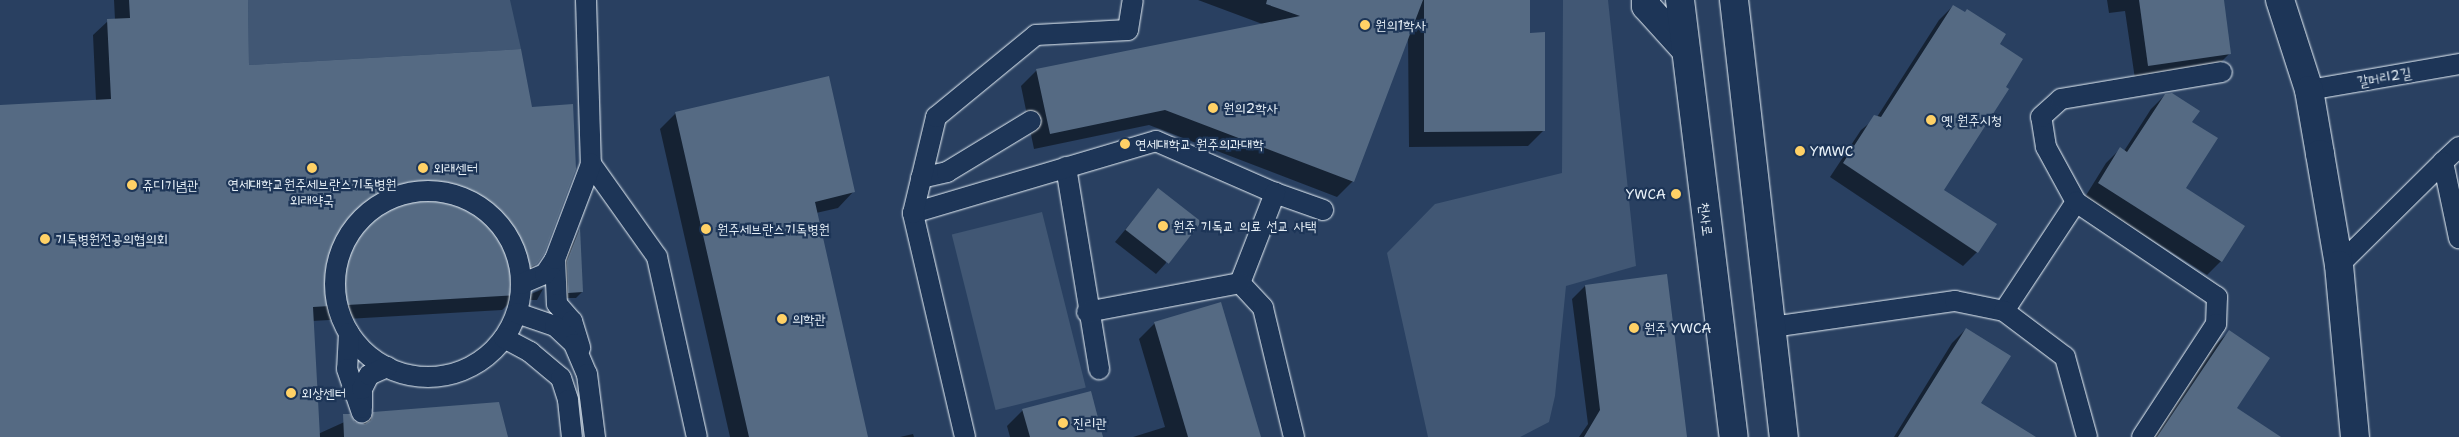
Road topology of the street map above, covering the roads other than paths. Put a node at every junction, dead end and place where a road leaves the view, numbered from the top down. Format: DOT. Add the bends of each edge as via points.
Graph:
graph roads {
  1 [pos="586,0"];
  2 [pos="1133,0"];
  3 [pos="1646,0"];
  4 [pos="1680,0"];
  5 [pos="1734,0"];
  6 [pos="2280,0"];
  7 [pos="1683,47"];
  8 [pos="2459,64"];
  9 [pos="2222,72"];
  10 [pos="2309,90"];
  11 [pos="1031,121"];
  12 [pos="2459,147"];
  13 [pos="2443,162"];
  14 [pos="591,164"];
  15 [pos="1066,167"];
  16 [pos="921,178"];
  17 [pos="1275,193"];
  18 [pos="2076,202"];
  19 [pos="1322,210"];
  20 [pos="913,212"];
  21 [pos="2459,238"];
  22 [pos="555,259"];
  23 [pos="2339,265"];
  24 [pos="1240,283"];
  25 [pos="521,284"];
  26 [pos="2004,311"];
  27 [pos="1087,312"];
  28 [pos="517,313"];
  29 [pos="1772,327"];
  30 [pos="349,333"];
  31 [pos="504,338"];
  32 [pos="387,367"];
  33 [pos="1099,369"];
  34 [pos="588,374"];
  35 [pos="572,437"];
  36 [pos="595,437"];
  37 [pos="697,437"];
  38 [pos="965,437"];
  39 [pos="1294,437"];
  40 [pos="1734,437"];
  41 [pos="1784,437"];
  42 [pos="2087,437"];
  43 [pos="2142,437"];
  44 [pos="2355,437"];
  1 -- 14 [label="lane"];
  2 -- 16 [label="lane" via="1128,30 1036,35 936,117"];
  3 -- 7 [label="street" via="1646,6"];
  4 -- 7 [label="street, 천사로"];
  5 -- 29 [label="street"];
  6 -- 10 [label="street"];
  7 -- 40 [label="street, 천사로"];
  8 -- 10 [label="lane, 갈머리2길"];
  9 -- 18 [label="lane" via="2061,99 2041,117 2042,125 2046,147"];
  10 -- 23 [label="street"];
  11 -- 16 [label="lane" via="947,172"];
  12 -- 13 [label="lane"];
  13 -- 21 [label="lane"];
  13 -- 23 [label="lane"];
  14 -- 22 [label="lane"];
  14 -- 37 [label="lane" via="657,257"];
  15 -- 17 [label="lane" via="1156,141"];
  15 -- 20 [label="lane"];
  15 -- 27 [label="lane"];
  16 -- 20 [label="lane"];
  17 -- 19 [label="lane"];
  17 -- 24 [label="lane"];
  18 -- 26 [label="lane"];
  18 -- 43 [label="lane" via="2217,297 2216,324"];
  20 -- 38 [label="lane"];
  22 -- 25 [label="lane" via="545,274"];
  22 -- 34 [label="lane" via="557,304 572,321"];
  23 -- 44 [label="street"];
  24 -- 27 [label="lane"];
  24 -- 39 [label="lane" via="1263,308"];
  25 -- 28 [label="lane"];
  25 -- 30 [label="lane" via="516,253 501,225 476,204 447,192 415,191 386,200 366,215 342,246 334,277 338,309"];
  26 -- 29 [label="lane" via="1955,301"];
  26 -- 42 [label="lane" via="2065,357"];
  27 -- 33 [label="lane"];
  28 -- 31 [label="lane"];
  28 -- 34 [label="lane" via="555,326 574,344"];
  29 -- 41 [label="street"];
  30 -- 32 [label="lane" via="361,350"];
  30 -- 32 [label="lane" via="347,369 362,413 362,388 369,375"];
  31 -- 32 [label="lane" via="484,359 458,372 430,378 402,374"];
  31 -- 35 [label="lane" via="530,352 561,378 568,400"];
  34 -- 36 [label="lane"];
}
